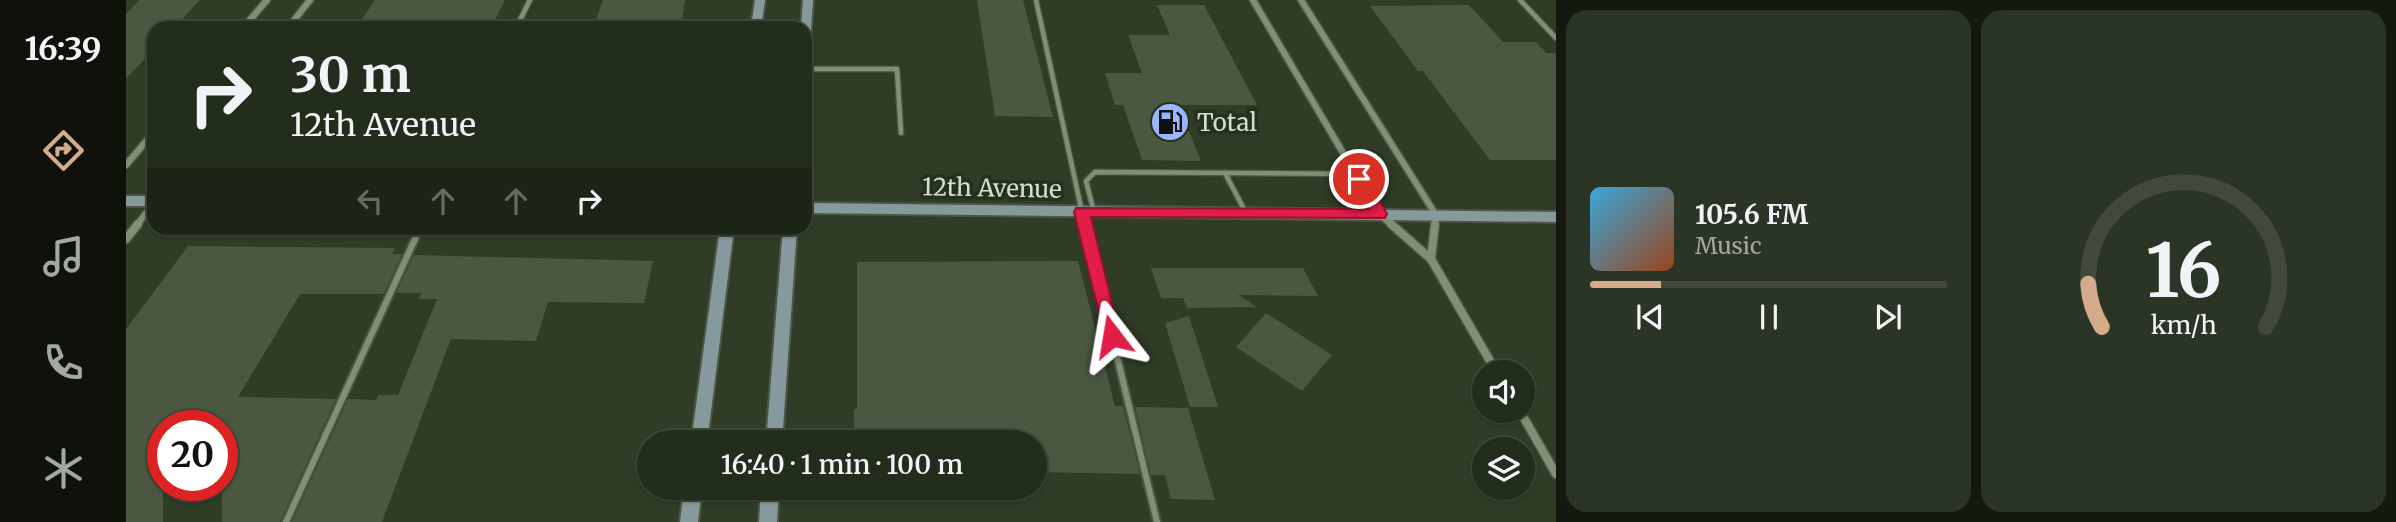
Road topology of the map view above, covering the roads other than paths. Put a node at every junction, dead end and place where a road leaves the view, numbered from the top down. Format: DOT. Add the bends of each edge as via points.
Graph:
graph roads {
  1 [pos="267,0"];
  2 [pos="310,0"];
  3 [pos="530,0"];
  4 [pos="760,0"];
  5 [pos="808,0"];
  6 [pos="1035,0"];
  7 [pos="1253,0"];
  8 [pos="1301,0"];
  9 [pos="1520,0"];
  10 [pos="249,21"];
  11 [pos="294,21"];
  12 [pos="520,21"];
  13 [pos="757,21"];
  14 [pos="807,21"];
  15 [pos="1556,38"];
  16 [pos="812,69"];
  17 [pos="901,133"];
  18 [pos="147,140"];
  19 [pos="126,165"];
  20 [pos="1225,173"];
  21 [pos="1356,174"];
  22 [pos="126,201"];
  23 [pos="147,202"];
  24 [pos="812,208"];
  25 [pos="147,211"];
  26 [pos="1088,212"];
  27 [pos="1247,214"];
  28 [pos="1380,214"];
  29 [pos="1436,215"];
  30 [pos="1556,217"];
  31 [pos="417,235"];
  32 [pos="726,235"];
  33 [pos="789,235"];
  34 [pos="126,239"];
  35 [pos="1431,259"];
  36 [pos="1489,360"];
  37 [pos="1527,423"];
  38 [pos="701,430"];
  39 [pos="775,430"];
  40 [pos="1556,474"];
  41 [pos="692,500"];
  42 [pos="769,500"];
  43 [pos="286,522"];
  44 [pos="689,522"];
  45 [pos="768,522"];
  46 [pos="1157,522"];
  1 -- 10 [label="street"];
  2 -- 11 [label="street"];
  3 -- 12 [label="lane"];
  4 -- 13 [label="main road"];
  5 -- 14 [label="main road"];
  6 -- 26 [label="lane"];
  7 -- 21 [label="street"];
  8 -- 29 [label="street"];
  9 -- 15 [label="lane"];
  16 -- 17 [label="lane" via="897,69"];
  18 -- 19 [label="street"];
  20 -- 21 [label="lane"];
  20 -- 26 [label="lane" via="1095,172 1086,181"];
  20 -- 27 [label="lane"];
  21 -- 28 [label="street"];
  22 -- 23 [label="main road"];
  24 -- 26 [label="main road, 12th Avenue"];
  25 -- 34 [label="street"];
  26 -- 27 [label="main road, 12th Avenue"];
  26 -- 46 [label="lane"];
  27 -- 28 [label="main road, 12th Avenue"];
  28 -- 29 [label="main road, 12th Avenue"];
  28 -- 35 [label="street"];
  29 -- 30 [label="main road, 12th Avenue"];
  29 -- 35 [label="street"];
  31 -- 43 [label="lane"];
  32 -- 38 [label="main road"];
  33 -- 39 [label="main road"];
  35 -- 36 [label="street"];
  37 -- 40 [label="street"];
  41 -- 44 [label="main road"];
  42 -- 45 [label="main road"];
}
